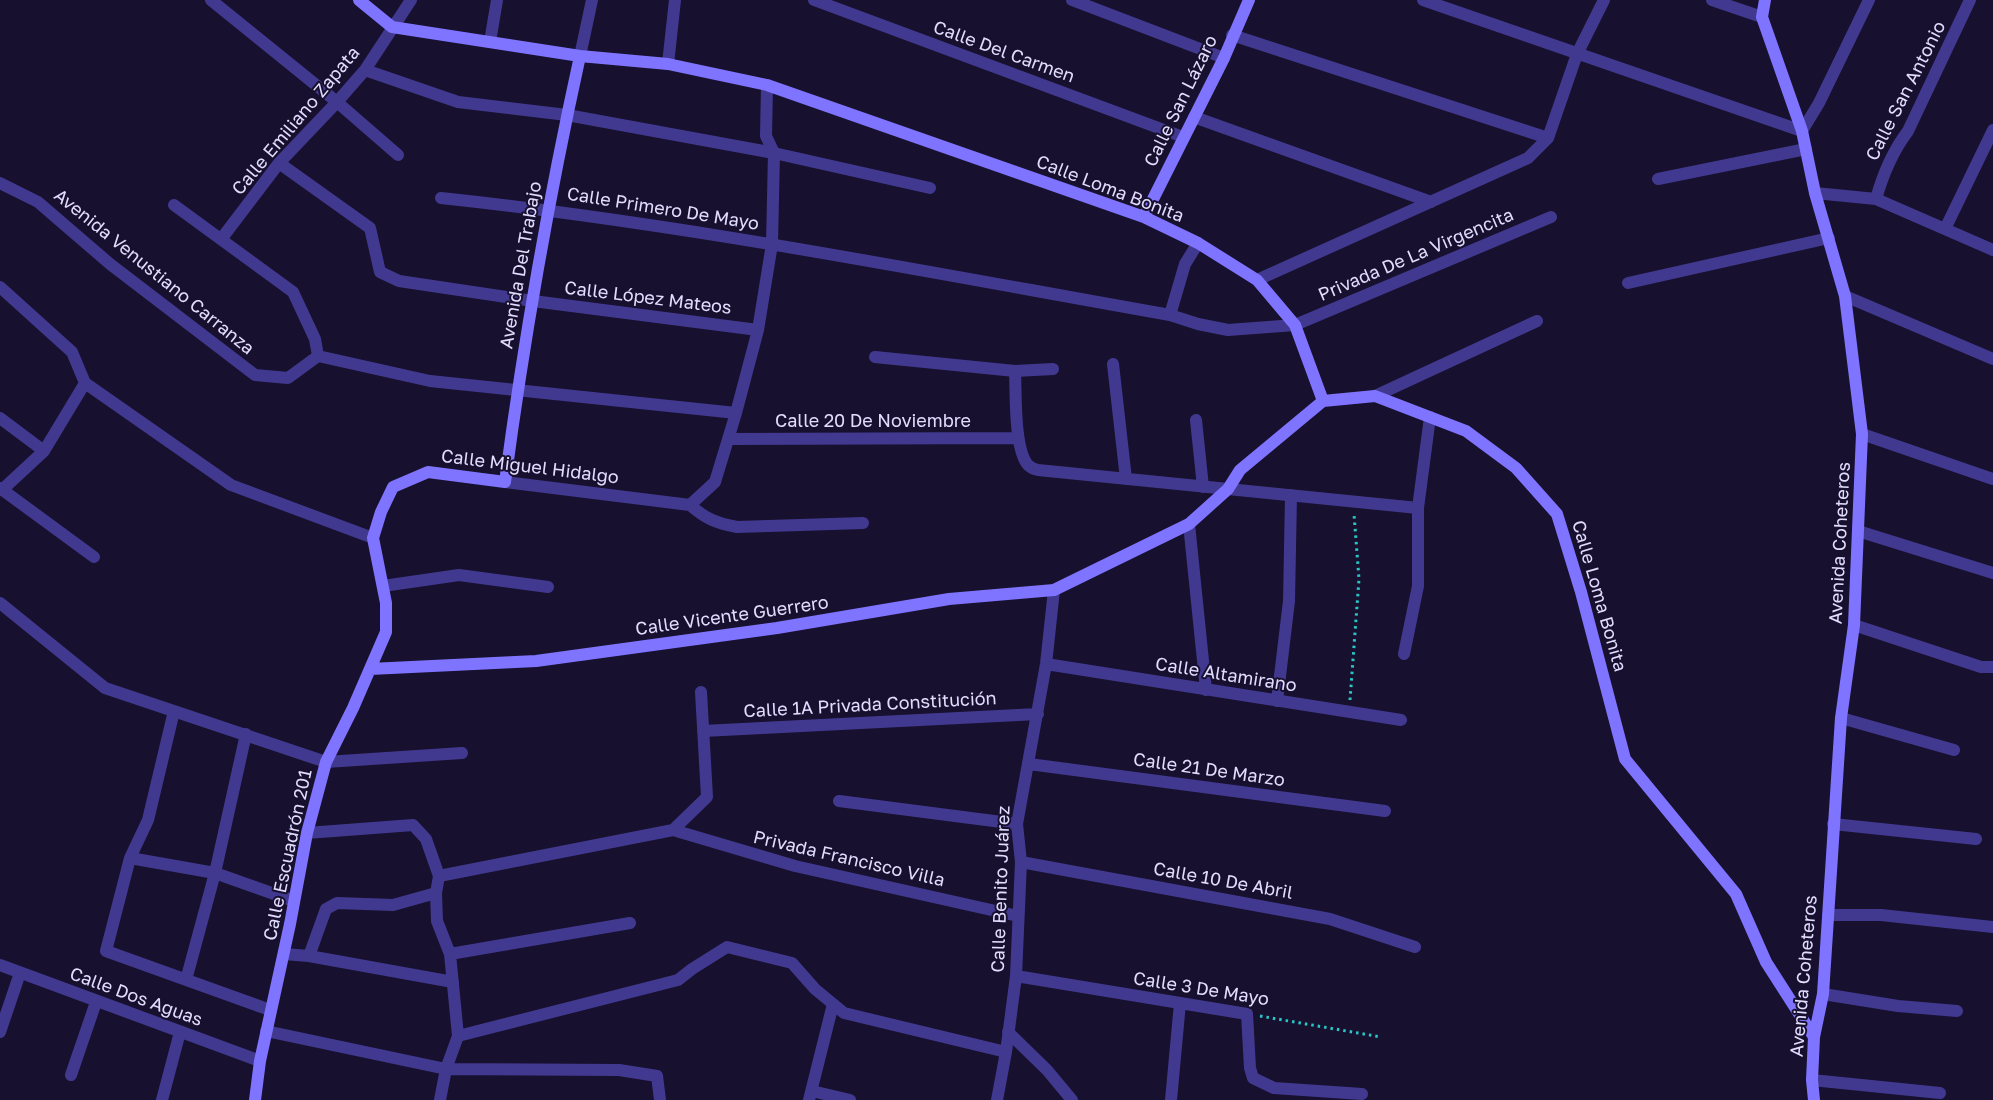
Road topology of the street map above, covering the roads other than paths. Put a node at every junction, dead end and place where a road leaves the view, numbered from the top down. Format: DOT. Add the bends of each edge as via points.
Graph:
graph roads {
  1 [pos="211,0"];
  2 [pos="359,0"];
  3 [pos="412,0"];
  4 [pos="498,0"];
  5 [pos="592,0"];
  6 [pos="675,0"];
  7 [pos="814,0"];
  8 [pos="1072,0"];
  9 [pos="1249,0"];
  10 [pos="1423,0"];
  11 [pos="1604,0"];
  12 [pos="1712,0"];
  13 [pos="1765,0"];
  14 [pos="1869,0"];
  15 [pos="1970,0"];
  16 [pos="1762,17"];
  17 [pos="392,27"];
  18 [pos="1232,35"];
  19 [pos="490,42"];
  20 [pos="1577,54"];
  21 [pos="580,56"];
  22 [pos="1224,58"];
  23 [pos="668,64"];
  24 [pos="365,70"];
  25 [pos="767,85"];
  26 [pos="337,102"];
  27 [pos="567,115"];
  28 [pos="1194,117"];
  29 [pos="1993,130"];
  30 [pos="1802,131"];
  31 [pos="1183,137"];
  32 [pos="1548,138"];
  33 [pos="1806,149"];
  34 [pos="1988,152"];
  35 [pos="774,153"];
  36 [pos="398,155"];
  37 [pos="279,163"];
  38 [pos="1658,179"];
  39 [pos="0,183"];
  40 [pos="930,188"];
  41 [pos="1815,192"];
  42 [pos="441,198"];
  43 [pos="1876,199"];
  44 [pos="1431,202"];
  45 [pos="174,204"];
  46 [pos="548,209"];
  47 [pos="1144,217"];
  48 [pos="1551,217"];
  49 [pos="1946,229"];
  50 [pos="222,238"];
  51 [pos="1829,238"];
  52 [pos="1198,243"];
  53 [pos="772,244"];
  54 [pos="1993,250"];
  55 [pos="1257,280"];
  56 [pos="1628,283"];
  57 [pos="0,287"];
  58 [pos="1845,296"];
  59 [pos="533,301"];
  60 [pos="1170,315"];
  61 [pos="1537,320"];
  62 [pos="1295,326"];
  63 [pos="758,330"];
  64 [pos="318,356"];
  65 [pos="874,357"];
  66 [pos="1993,359"];
  67 [pos="1113,364"];
  68 [pos="1052,370"];
  69 [pos="1015,371"];
  70 [pos="85,383"];
  71 [pos="517,391"];
  72 [pos="1375,396"];
  73 [pos="1323,401"];
  74 [pos="736,413"];
  75 [pos="1430,417"];
  76 [pos="0,418"];
  77 [pos="1196,420"];
  78 [pos="1862,434"];
  79 [pos="1018,438"];
  80 [pos="728,440"];
  81 [pos="44,451"];
  82 [pos="1126,479"];
  83 [pos="1993,479"];
  84 [pos="505,482"];
  85 [pos="1203,487"];
  86 [pos="2,488"];
  87 [pos="1228,490"];
  88 [pos="1291,494"];
  89 [pos="690,505"];
  90 [pos="1418,508"];
  91 [pos="863,523"];
  92 [pos="1189,524"];
  93 [pos="1858,531"];
  94 [pos="373,538"];
  95 [pos="94,557"];
  96 [pos="1993,573"];
  97 [pos="383,586"];
  98 [pos="548,587"];
  99 [pos="1054,590"];
  100 [pos="0,603"];
  101 [pos="1854,625"];
  102 [pos="1404,654"];
  103 [pos="1046,664"];
  104 [pos="1993,668"];
  105 [pos="370,669"];
  106 [pos="1206,690"];
  107 [pos="701,692"];
  108 [pos="1277,701"];
  109 [pos="174,711"];
  110 [pos="1038,714"];
  111 [pos="1841,718"];
  112 [pos="1401,720"];
  113 [pos="704,731"];
  114 [pos="246,734"];
  115 [pos="1954,750"];
  116 [pos="462,753"];
  117 [pos="326,762"];
  118 [pos="1029,764"];
  119 [pos="840,801"];
  120 [pos="1385,811"];
  121 [pos="1017,824"];
  122 [pos="1833,824"];
  123 [pos="673,830"];
  124 [pos="307,833"];
  125 [pos="1976,839"];
  126 [pos="130,858"];
  127 [pos="1021,862"];
  128 [pos="215,873"];
  129 [pos="439,876"];
  130 [pos="436,893"];
  131 [pos="294,900"];
  132 [pos="1828,914"];
  133 [pos="1018,916"];
  134 [pos="630,922"];
  135 [pos="1993,927"];
  136 [pos="1415,947"];
  137 [pos="284,954"];
  138 [pos="450,954"];
  139 [pos="309,956"];
  140 [pos="0,965"];
  141 [pos="20,973"];
  142 [pos="1016,976"];
  143 [pos="186,980"];
  144 [pos="452,982"];
  145 [pos="1823,994"];
  146 [pos="96,1002"];
  147 [pos="1180,1003"];
  148 [pos="833,1004"];
  149 [pos="270,1010"];
  150 [pos="1957,1011"];
  151 [pos="266,1031"];
  152 [pos="0,1032"];
  153 [pos="180,1032"];
  154 [pos="1008,1032"];
  155 [pos="458,1036"];
  156 [pos="1814,1037"];
  157 [pos="1006,1052"];
  158 [pos="260,1061"];
  159 [pos="446,1069"];
  160 [pos="71,1075"];
  161 [pos="1812,1080"];
  162 [pos="1940,1093"];
  163 [pos="1362,1094"];
  164 [pos="811,1095"];
  165 [pos="162,1100"];
  166 [pos="255,1100"];
  167 [pos="440,1100"];
  168 [pos="660,1100"];
  169 [pos="850,1100"];
  170 [pos="997,1100"];
  171 [pos="1072,1100"];
  172 [pos="1171,1100"];
  173 [pos="1814,1100"];
  1 -- 26 [label="street"];
  2 -- 17 [label="street"];
  3 -- 17 [label="street, Calle Emiliano Zapata"];
  4 -- 19 [label="street"];
  5 -- 21 [label="street"];
  6 -- 23 [label="street"];
  7 -- 31 [label="street, Calle Del Carmen"];
  8 -- 22 [label="street"];
  9 -- 18 [label="street, Calle San Lázaro"];
  10 -- 20 [label="street"];
  11 -- 20 [label="street"];
  12 -- 16 [label="street"];
  13 -- 16 [label="street, Avenida Coheteros"];
  14 -- 30 [label="street"];
  15 -- 43 [label="street, Calle San Antonio" via="1908,131 1885,170"];
  16 -- 30 [label="street, Avenida Coheteros"];
  17 -- 19 [label="street, Calle Loma Bonita"];
  17 -- 24 [label="street, Calle Emiliano Zapata"];
  18 -- 22 [label="street, Calle San Lázaro"];
  18 -- 32 [label="street"];
  19 -- 21 [label="street, Calle Loma Bonita"];
  20 -- 30 [label="street"];
  20 -- 32 [label="street"];
  21 -- 23 [label="street, Calle Loma Bonita"];
  21 -- 27 [label="street, Avenida Del Trabajo"];
  22 -- 28 [label="street, Calle San Lázaro"];
  23 -- 25 [label="street, Calle Loma Bonita"];
  24 -- 26 [label="street, Calle Emiliano Zapata"];
  24 -- 27 [label="street" via="458,102"];
  25 -- 35 [label="street" via="766,136"];
  25 -- 47 [label="street, Calle Loma Bonita"];
  26 -- 36 [label="street"];
  26 -- 37 [label="street, Calle Emiliano Zapata"];
  27 -- 35 [label="street"];
  27 -- 46 [label="street, Avenida Del Trabajo"];
  28 -- 31 [label="street, Calle San Lázaro"];
  28 -- 44 [label="street"];
  29 -- 34 [label="street"];
  30 -- 33 [label="street, Avenida Coheteros"];
  31 -- 47 [label="street, Calle San Lázaro"];
  32 -- 44 [label="street" via="1528,158"];
  33 -- 38 [label="street"];
  33 -- 41 [label="street, Avenida Coheteros"];
  34 -- 49 [label="street"];
  35 -- 40 [label="street"];
  35 -- 53 [label="street"];
  37 -- 50 [label="street, Calle Emiliano Zapata"];
  37 -- 59 [label="street, Calle López Mateos" via="370,228 380,272 400,281"];
  39 -- 64 [label="street, Avenida Venustiano Carranza" via="38,202 110,264 255,375 288,378"];
  41 -- 43 [label="street"];
  41 -- 51 [label="street, Avenida Coheteros"];
  42 -- 46 [label="street"];
  43 -- 49 [label="street"];
  44 -- 55 [label="street"];
  45 -- 50 [label="street"];
  46 -- 53 [label="street, Calle Primero De Mayo"];
  46 -- 59 [label="street, Avenida Del Trabajo"];
  47 -- 52 [label="street, Calle Loma Bonita"];
  48 -- 62 [label="street, Privada De La Virgencita"];
  49 -- 54 [label="street"];
  50 -- 64 [label="street" via="293,292 315,339"];
  51 -- 56 [label="street"];
  51 -- 58 [label="street, Avenida Coheteros"];
  52 -- 55 [label="street, Calle Loma Bonita"];
  52 -- 60 [label="street" via="1185,264"];
  53 -- 60 [label="street, Calle Primero De Mayo"];
  53 -- 63 [label="street"];
  55 -- 62 [label="street, Calle Loma Bonita"];
  57 -- 70 [label="street" via="72,352"];
  58 -- 66 [label="street"];
  58 -- 78 [label="street, Avenida Coheteros"];
  59 -- 63 [label="street, Calle López Mateos"];
  59 -- 71 [label="street, Avenida Del Trabajo"];
  60 -- 62 [label="street, Privada De La Virgencita" via="1228,330"];
  61 -- 72 [label="street"];
  62 -- 73 [label="street, Calle Loma Bonita"];
  63 -- 74 [label="street"];
  64 -- 71 [label="street" via="430,381"];
  65 -- 69 [label="street"];
  67 -- 82 [label="street"];
  68 -- 69 [label="street"];
  69 -- 79 [label="street"];
  70 -- 81 [label="street"];
  70 -- 94 [label="street" via="231,485"];
  71 -- 74 [label="street"];
  71 -- 84 [label="street, Avenida Del Trabajo"];
  72 -- 73 [label="street, Calle Loma Bonita"];
  72 -- 75 [label="street, Calle Loma Bonita"];
  73 -- 87 [label="street, Calle Vicente Guerrero" via="1240,470"];
  74 -- 80 [label="street"];
  75 -- 90 [label="street"];
  75 -- 156 [label="street, Calle Loma Bonita" via="1466,431 1516,468 1557,514 1581,592 1624,759 1736,894 1766,962"];
  76 -- 81 [label="street"];
  77 -- 85 [label="street"];
  78 -- 83 [label="street"];
  78 -- 93 [label="street, Avenida Coheteros"];
  79 -- 80 [label="street, Calle 20 De Noviembre"];
  79 -- 82 [label="street" via="1024,460 1030,467"];
  80 -- 89 [label="street" via="715,482"];
  81 -- 86 [label="street"];
  82 -- 85 [label="street"];
  84 -- 89 [label="street, Calle Miguel Hidalgo"];
  84 -- 94 [label="street, Calle Miguel Hidalgo" via="428,472 393,486"];
  85 -- 87 [label="street"];
  86 -- 95 [label="street"];
  87 -- 88 [label="street"];
  87 -- 92 [label="street, Calle Vicente Guerrero"];
  88 -- 90 [label="street"];
  88 -- 108 [label="street" via="1289,601"];
  89 -- 91 [label="street" via="717,524 737,527"];
  90 -- 102 [label="street" via="1418,586"];
  92 -- 99 [label="street, Calle Vicente Guerrero"];
  92 -- 106 [label="street"];
  93 -- 96 [label="street"];
  93 -- 101 [label="street, Avenida Coheteros"];
  94 -- 97 [label="street, Calle Escuadrón 201"];
  97 -- 98 [label="street" via="459,575"];
  97 -- 105 [label="street, Calle Escuadrón 201" via="386,632"];
  99 -- 103 [label="street, Calle Benito Juárez"];
  99 -- 105 [label="street, Calle Vicente Guerrero" via="949,599 777,628 536,661"];
  100 -- 109 [label="street" via="105,688"];
  101 -- 104 [label="street" via="1981,667"];
  101 -- 111 [label="street, Avenida Coheteros"];
  103 -- 106 [label="street, Calle Altamirano"];
  103 -- 110 [label="street, Calle Benito Juárez"];
  105 -- 117 [label="street, Calle Escuadrón 201"];
  106 -- 108 [label="street, Calle Altamirano"];
  107 -- 113 [label="street"];
  108 -- 112 [label="street, Calle Altamirano"];
  109 -- 114 [label="street"];
  109 -- 126 [label="street" via="148,820"];
  110 -- 113 [label="street, Calle 1A Privada Constitución"];
  110 -- 118 [label="street, Calle Benito Juárez"];
  111 -- 115 [label="street"];
  111 -- 122 [label="street, Avenida Coheteros"];
  113 -- 123 [label="street" via="707,797"];
  114 -- 117 [label="street"];
  114 -- 128 [label="street"];
  116 -- 117 [label="street"];
  117 -- 124 [label="street, Calle Escuadrón 201"];
  118 -- 120 [label="street, Calle 21 De Marzo"];
  118 -- 121 [label="street, Calle Benito Juárez"];
  119 -- 121 [label="street"];
  121 -- 127 [label="street, Calle Benito Juárez"];
  122 -- 125 [label="street"];
  122 -- 132 [label="street, Avenida Coheteros"];
  123 -- 129 [label="street"];
  123 -- 133 [label="street, Privada Francisco Villa" via="795,866"];
  124 -- 129 [label="street" via="413,825 426,838"];
  124 -- 131 [label="street, Calle Escuadrón 201"];
  126 -- 128 [label="street"];
  126 -- 143 [label="street" via="106,951"];
  127 -- 133 [label="street, Calle Benito Juárez"];
  127 -- 136 [label="street, Calle 10 De Abril" via="1330,919"];
  128 -- 131 [label="street"];
  128 -- 143 [label="street"];
  129 -- 130 [label="street"];
  130 -- 138 [label="street" via="438,921"];
  130 -- 139 [label="street" via="393,905 337,903 326,909"];
  131 -- 137 [label="street, Calle Escuadrón 201"];
  132 -- 135 [label="street" via="1881,915"];
  132 -- 145 [label="street, Avenida Coheteros"];
  133 -- 142 [label="street, Calle Benito Juárez"];
  134 -- 138 [label="street"];
  137 -- 139 [label="street"];
  137 -- 149 [label="street, Calle Escuadrón 201"];
  138 -- 144 [label="street"];
  139 -- 144 [label="street"];
  140 -- 141 [label="street, Calle Dos Aguas"];
  141 -- 146 [label="street, Calle Dos Aguas"];
  141 -- 152 [label="street"];
  142 -- 147 [label="street, Calle 3 De Mayo"];
  142 -- 154 [label="street, Calle Benito Juárez"];
  143 -- 149 [label="street"];
  144 -- 155 [label="street"];
  145 -- 150 [label="street"];
  145 -- 156 [label="street, Avenida Coheteros"];
  146 -- 153 [label="street, Calle Dos Aguas"];
  146 -- 160 [label="street"];
  147 -- 163 [label="street, Calle 3 De Mayo" via="1247,1014 1253,1078 1274,1088"];
  147 -- 172 [label="street"];
  148 -- 155 [label="street" via="792,963 727,947 678,980"];
  148 -- 157 [label="street" via="844,1013"];
  148 -- 164 [label="street"];
  149 -- 151 [label="street, Calle Escuadrón 201"];
  151 -- 158 [label="street, Calle Escuadrón 201"];
  151 -- 159 [label="street"];
  153 -- 158 [label="street, Calle Dos Aguas"];
  153 -- 165 [label="street"];
  154 -- 157 [label="street, Calle Benito Juárez"];
  154 -- 171 [label="street"];
  155 -- 159 [label="street"];
  156 -- 161 [label="street, Avenida Coheteros"];
  157 -- 170 [label="street, Calle Benito Juárez"];
  158 -- 166 [label="street, Calle Escuadrón 201"];
  159 -- 167 [label="street"];
  159 -- 168 [label="street" via="619,1070 658,1076"];
  161 -- 162 [label="street"];
  161 -- 173 [label="street, Avenida Coheteros"];
  164 -- 169 [label="street"];
}
